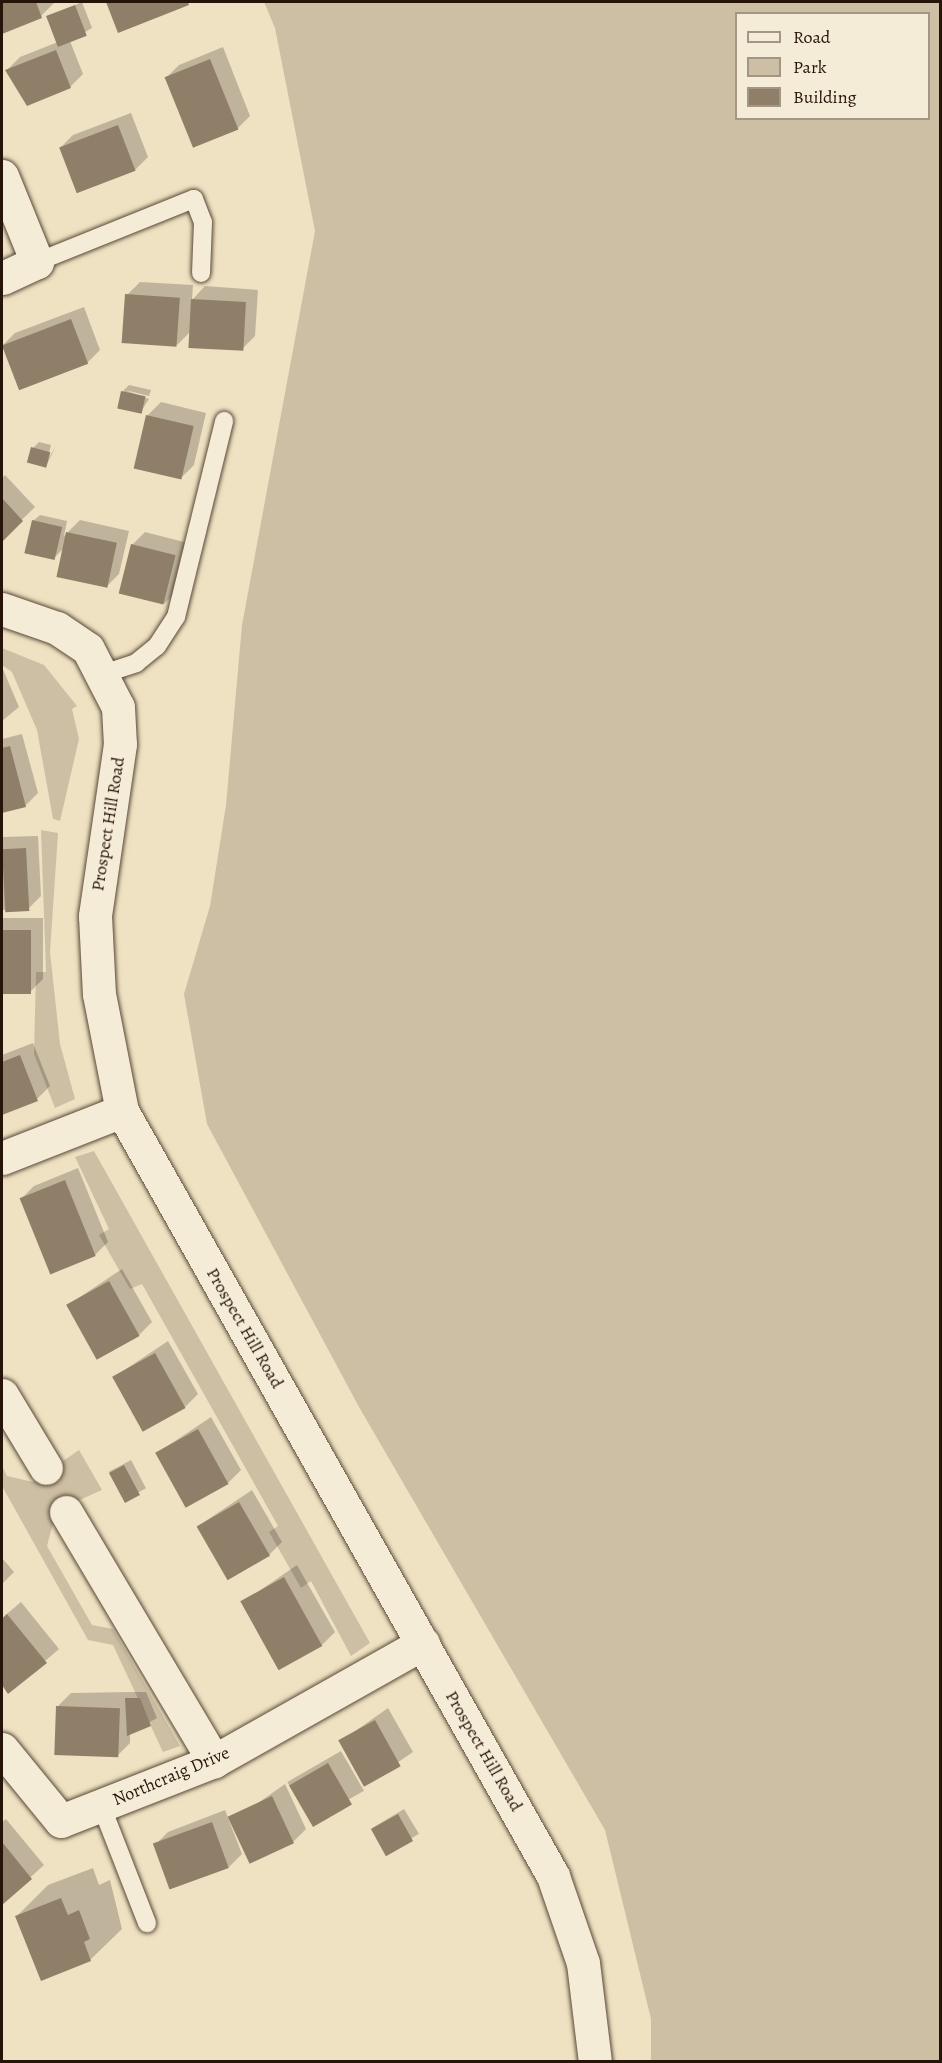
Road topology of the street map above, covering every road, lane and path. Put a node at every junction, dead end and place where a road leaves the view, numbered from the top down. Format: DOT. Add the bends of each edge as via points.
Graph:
graph roads {
  1 [pos="2,176"];
  2 [pos="37,262"];
  3 [pos="201,273"];
  4 [pos="2,278"];
  5 [pos="224,421"];
  6 [pos="2,609"];
  7 [pos="103,674"];
  8 [pos="122,1111"];
  9 [pos="2,1158"];
  10 [pos="2,1395"];
  11 [pos="46,1468"];
  12 [pos="66,1512"];
  13 [pos="423,1643"];
  14 [pos="2,1749"];
  15 [pos="214,1761"];
  16 [pos="101,1806"];
  17 [pos="147,1923"];
  18 [pos="596,2061"];
  1 -- 2 [label="street"];
  2 -- 3 [label="lane" via="194,199 203,222"];
  2 -- 4 [label="street"];
  5 -- 7 [label="lane" via="176,617 156,646 136,663"];
  6 -- 7 [label="street, Prospect Hill Road" via="57,628 88,649"];
  7 -- 8 [label="street, Prospect Hill Road" via="118,707 120,740 104,830 96,927 99,994"];
  8 -- 9 [label="street"];
  8 -- 13 [label="street, Prospect Hill Road"];
  10 -- 11 [label="street"];
  12 -- 15 [label="street"];
  13 -- 15 [label="street, Northcraig Drive"];
  13 -- 18 [label="street, Prospect Hill Road" via="553,1876 583,1963"];
  14 -- 16 [label="street, Northcraig Drive" via="62,1821"];
  15 -- 16 [label="street, Northcraig Drive"];
  16 -- 17 [label="lane"];
}
